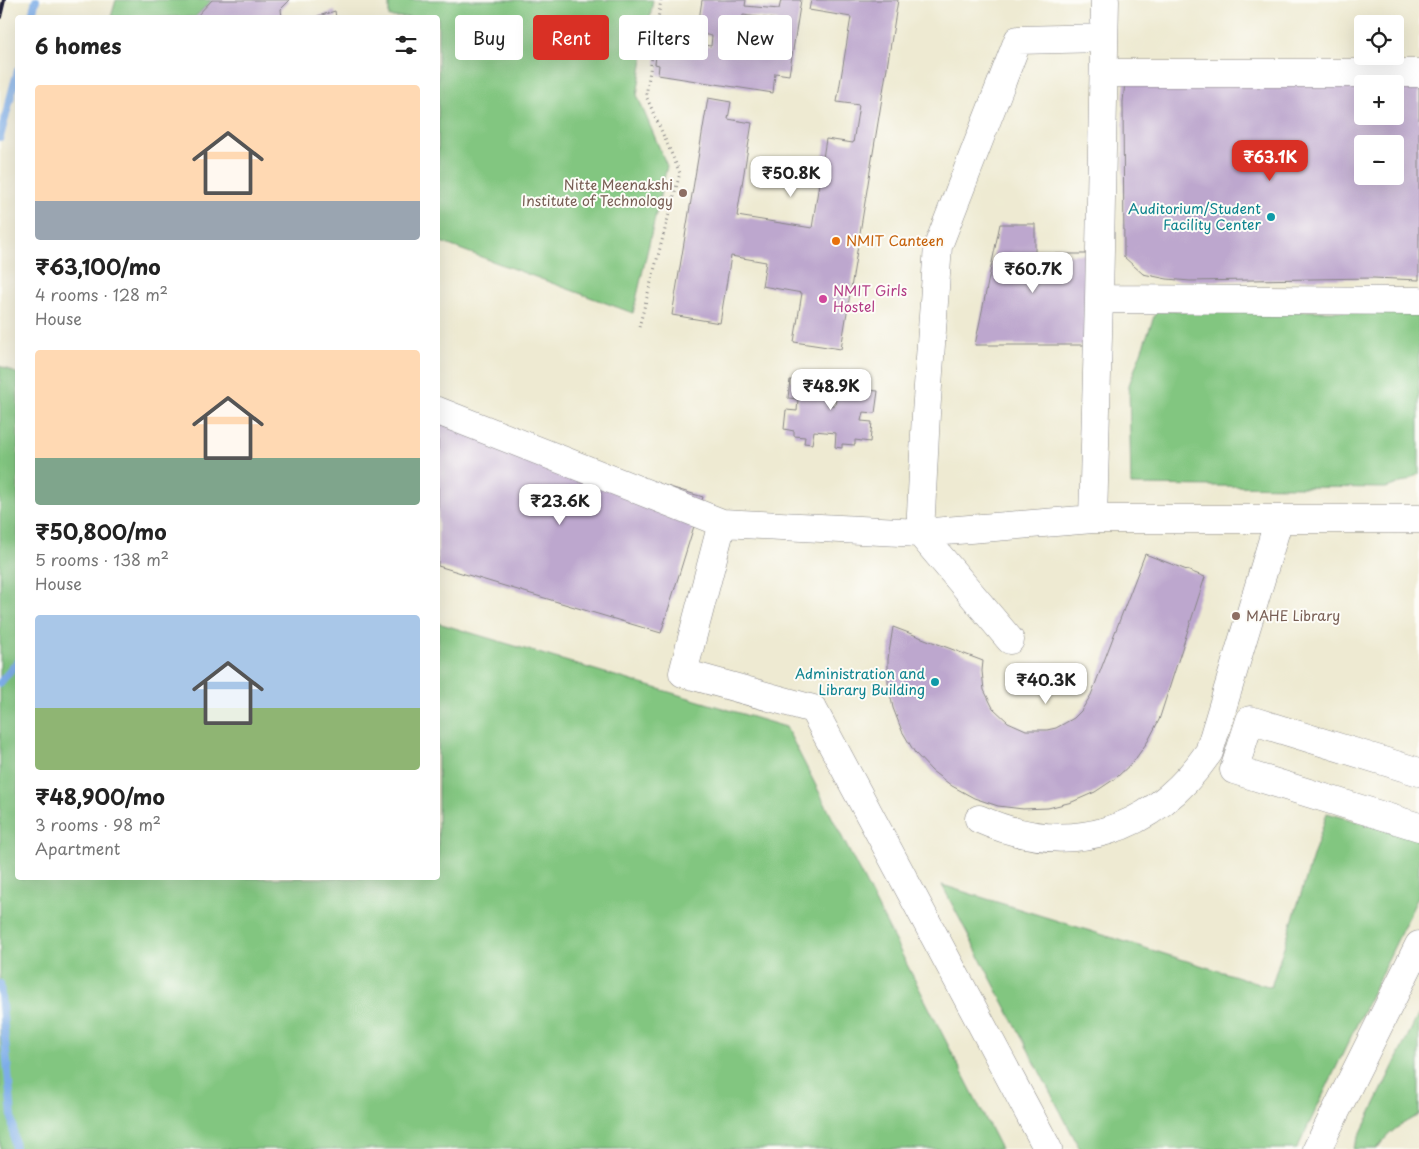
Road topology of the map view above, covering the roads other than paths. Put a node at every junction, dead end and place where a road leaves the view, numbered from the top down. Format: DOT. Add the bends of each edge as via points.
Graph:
graph roads {
  1 [pos="1105,0"];
  2 [pos="1104,38"];
  3 [pos="1104,73"];
  4 [pos="1419,74"];
  5 [pos="1100,299"];
  6 [pos="1419,301"];
  7 [pos="440,412"];
  8 [pos="1419,518"];
  9 [pos="1093,519"];
  10 [pos="1279,519"];
  11 [pos="722,523"];
  12 [pos="920,533"];
  13 [pos="1010,640"];
  14 [pos="1217,725"];
  15 [pos="1246,734"];
  16 [pos="1419,772"];
  17 [pos="979,819"];
  18 [pos="1419,827"];
  19 [pos="1419,945"];
  20 [pos="1048,1149"];
  21 [pos="1317,1149"];
  1 -- 2 [label="lane"];
  2 -- 3 [label="lane"];
  2 -- 12 [label="lane" via="1018,40 938,246"];
  3 -- 4 [label="lane"];
  3 -- 5 [label="lane"];
  5 -- 6 [label="lane"];
  5 -- 9 [label="lane"];
  7 -- 11 [label="lane"];
  8 -- 10 [label="lane"];
  9 -- 10 [label="lane"];
  9 -- 12 [label="lane"];
  10 -- 14 [label="lane"];
  11 -- 12 [label="lane"];
  11 -- 20 [label="lane" via="683,673 813,709"];
  12 -- 13 [label="lane"];
  14 -- 15 [label="lane"];
  14 -- 17 [label="lane" via="1208,752 1194,773 1176,792 1134,821 1110,830 1073,837 1043,837 999,828"];
  15 -- 16 [label="lane" via="1250,720"];
  15 -- 18 [label="lane" via="1234,770"];
  19 -- 21 [label="lane"];
}
